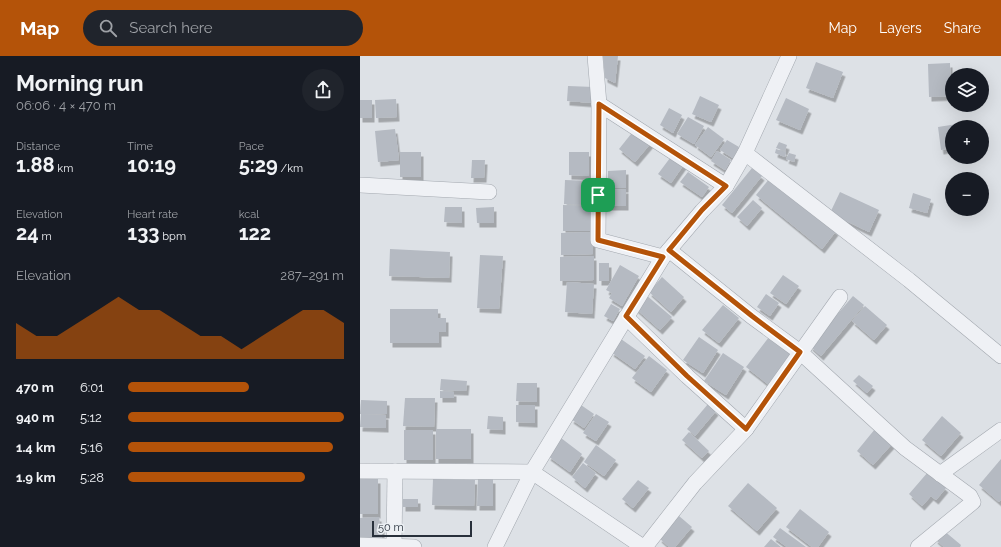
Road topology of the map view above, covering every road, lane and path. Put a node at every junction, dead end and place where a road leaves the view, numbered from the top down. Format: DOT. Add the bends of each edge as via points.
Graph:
graph roads {
  1 [pos="595,56"];
  2 [pos="789,56"];
  3 [pos="599,104"];
  4 [pos="745,153"];
  5 [pos="360,185"];
  6 [pos="726,186"];
  7 [pos="489,192"];
  8 [pos="666,254"];
  9 [pos="840,297"];
  10 [pos="626,316"];
  11 [pos="800,352"];
  12 [pos="1001,356"];
  13 [pos="746,429"];
  14 [pos="1001,430"];
  15 [pos="360,471"];
  16 [pos="395,471"];
  17 [pos="532,472"];
  18 [pos="940,474"];
  19 [pos="360,545"];
  20 [pos="394,547"];
  21 [pos="414,547"];
  22 [pos="496,547"];
  23 [pos="644,547"];
  24 [pos="918,547"];
  1 -- 3 [label="street"];
  2 -- 4 [label="street"];
  3 -- 6 [label="street"];
  3 -- 8 [label="street" via="598,240"];
  4 -- 6 [label="street"];
  4 -- 12 [label="street" via="909,280"];
  5 -- 7 [label="street"];
  6 -- 8 [label="street" via="702,210"];
  8 -- 10 [label="street"];
  8 -- 11 [label="street"];
  9 -- 11 [label="street"];
  10 -- 13 [label="street"];
  10 -- 17 [label="street"];
  11 -- 13 [label="street"];
  11 -- 18 [label="street" via="905,448"];
  13 -- 23 [label="street" via="695,483"];
  14 -- 18 [label="street"];
  15 -- 16 [label="street"];
  16 -- 17 [label="street"];
  16 -- 20 [label="street"];
  17 -- 22 [label="street"];
  17 -- 23 [label="street"];
  18 -- 24 [label="street" via="970,496 973,502"];
  19 -- 20 [label="street"];
  20 -- 21 [label="street"];
}
